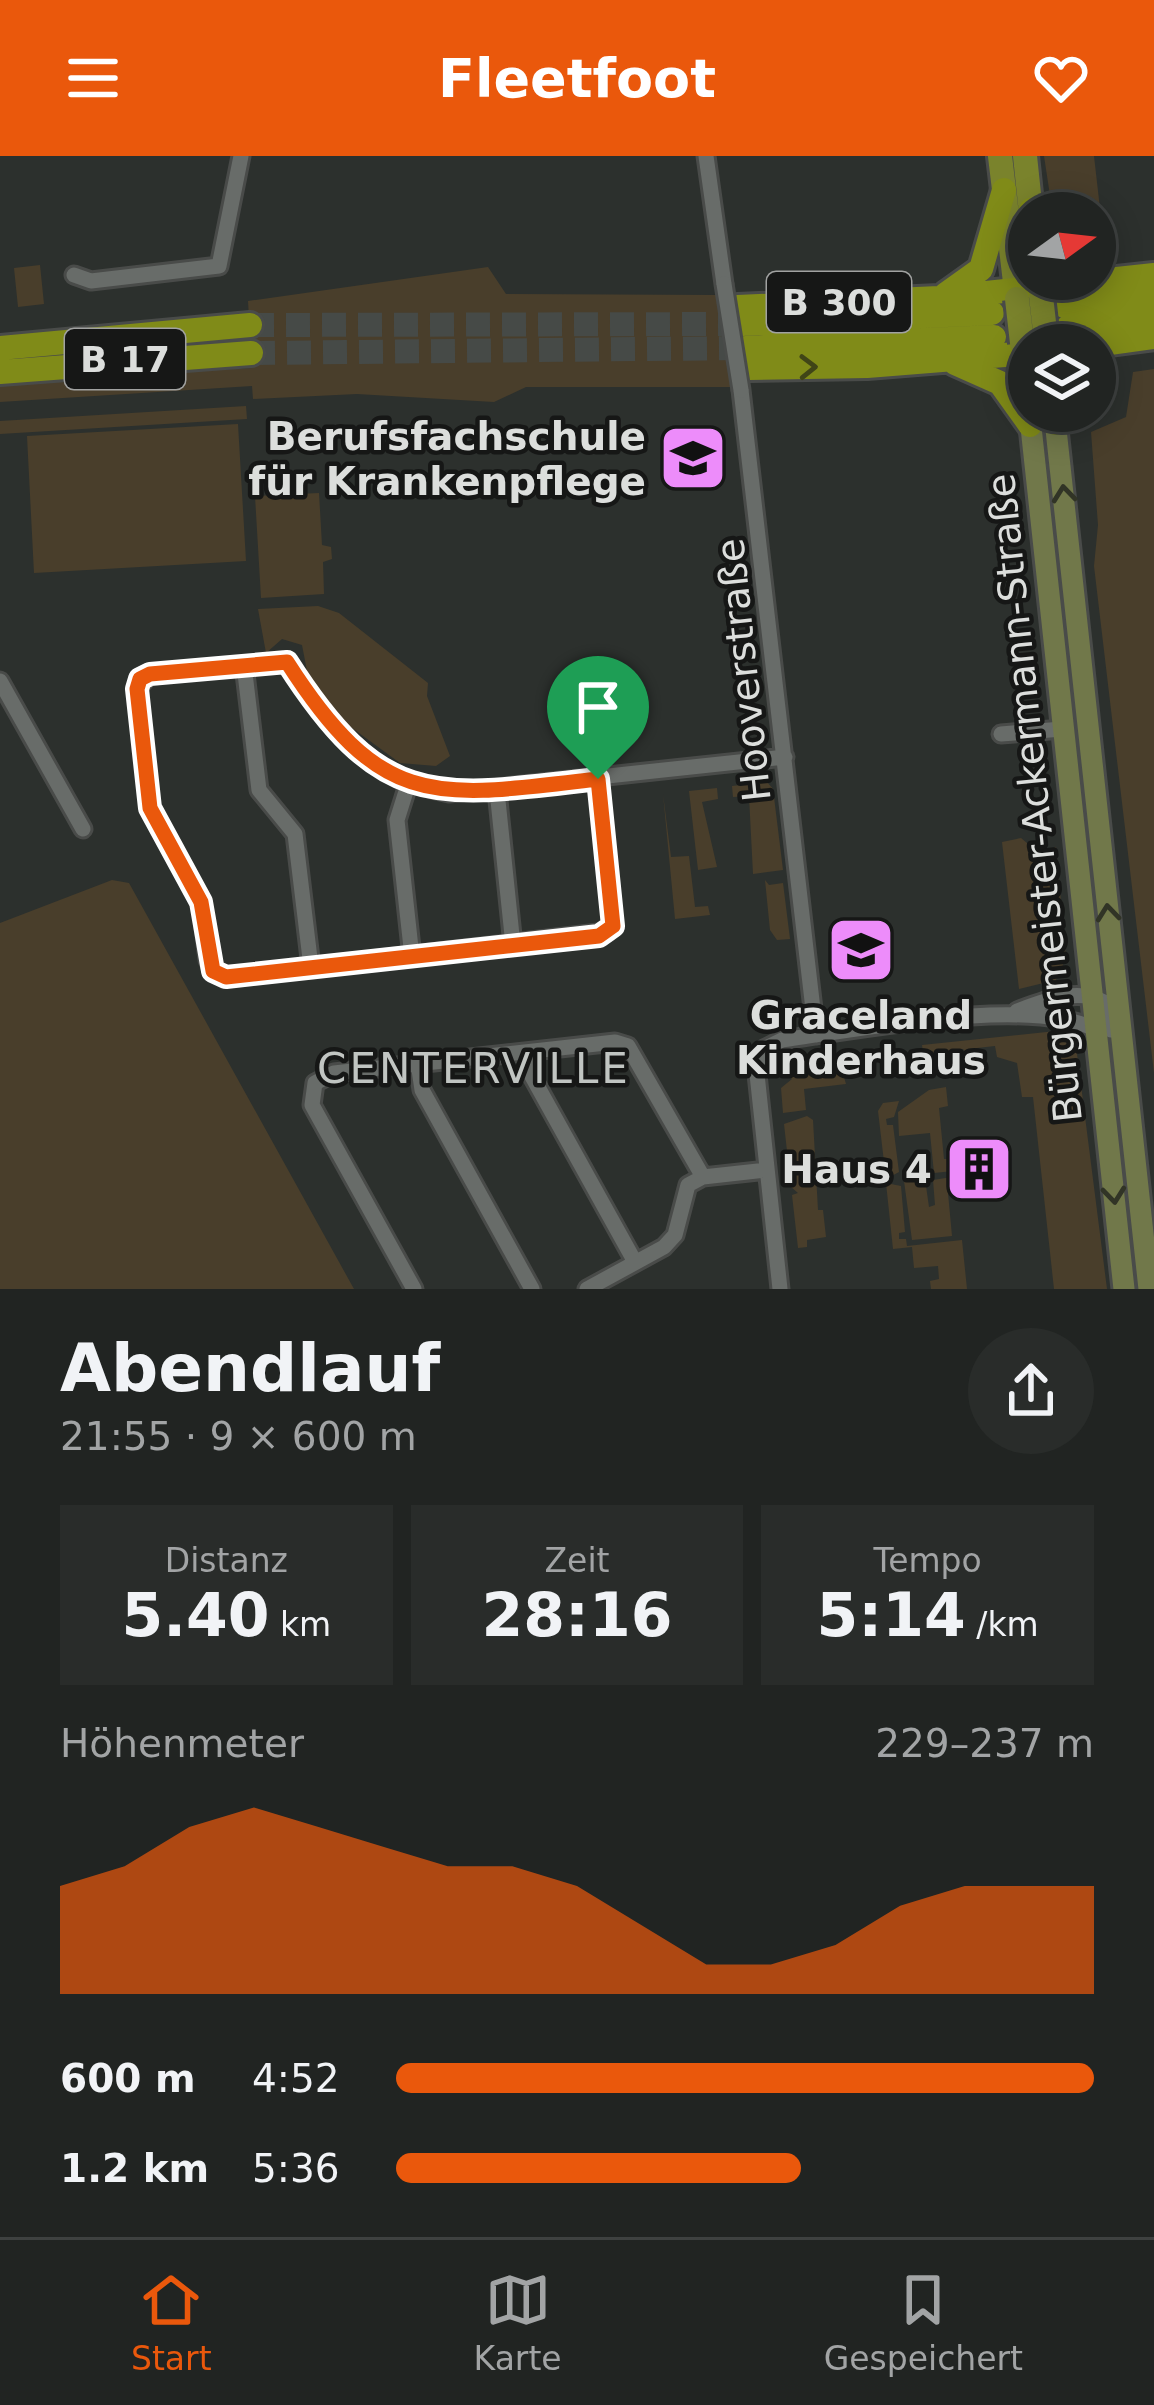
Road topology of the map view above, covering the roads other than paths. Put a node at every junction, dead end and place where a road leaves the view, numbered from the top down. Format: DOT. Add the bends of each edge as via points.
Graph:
graph roads {
  1 [pos="241,156"];
  2 [pos="706,156"];
  3 [pos="1000,156"];
  4 [pos="1025,156"];
  5 [pos="1004,190"];
  6 [pos="1029,192"];
  7 [pos="74,275"];
  8 [pos="1154,275"];
  9 [pos="1116,278"];
  10 [pos="1154,294"];
  11 [pos="939,298"];
  12 [pos="1067,300"];
  13 [pos="1154,317"];
  14 [pos="1037,318"];
  15 [pos="250,325"];
  16 [pos="993,325"];
  17 [pos="743,347"];
  18 [pos="0,348"];
  19 [pos="251,353"];
  20 [pos="947,361"];
  21 [pos="0,372"];
  22 [pos="1008,388"];
  23 [pos="1051,432"];
  24 [pos="1052,432"];
  25 [pos="244,665"];
  26 [pos="0,681"];
  27 [pos="1062,729"];
  28 [pos="1000,734"];
  29 [pos="785,757"];
  30 [pos="598,779"];
  31 [pos="408,784"];
  32 [pos="497,791"];
  33 [pos="83,830"];
  34 [pos="513,945"];
  35 [pos="412,957"];
  36 [pos="310,968"];
  37 [pos="1092,995"];
  38 [pos="1009,1015"];
  39 [pos="1096,1030"];
  40 [pos="816,1035"];
  41 [pos="529,1052"];
  42 [pos="418,1064"];
  43 [pos="1130,1108"];
  44 [pos="767,1170"];
  45 [pos="703,1177"];
  46 [pos="635,1262"];
  47 [pos="415,1289"];
  48 [pos="532,1289"];
  49 [pos="587,1289"];
  50 [pos="780,1289"];
  51 [pos="1124,1289"];
  52 [pos="1150,1289"];
  1 -- 7 [label="street" via="218,266 91,280"];
  2 -- 17 [label="street, Hooverstraße, bridge" via="724,284"];
  3 -- 5 [label="main road, Bürgermeister-Ackermann-Straße / B 300"];
  4 -- 6 [label="main road"];
  5 -- 11 [label="highway, B 300" via="981,268"];
  5 -- 14 [label="main road, Bürgermeister-Ackermann-Straße"];
  8 -- 9 [label="highway"];
  10 -- 14 [label="highway"];
  11 -- 14 [label="highway"];
  11 -- 17 [label="highway, B 300"];
  12 -- 14 [label="highway"];
  13 -- 14 [label="highway"];
  14 -- 20 [label="highway, B 300"];
  15 -- 18 [label="highway, B 17"];
  16 -- 17 [label="highway"];
  17 -- 20 [label="highway, B 300, one-way"];
  17 -- 29 [label="street, Hooverstraße"];
  19 -- 21 [label="highway, B 17"];
  20 -- 22 [label="highway"];
  23 -- 27 [label="main road, Bürgermeister-Ackermann-Straße"];
  43 -- 24 [label="main road, Bürgermeister-Ackermann-Straße, one-way"];
  25 -- 31 [label="street" via="287,662 355,751"];
  25 -- 36 [label="street" via="259,790 295,834"];
  25 -- 36 [label="street" via="140,679 150,808 201,902 213,971 226,977"];
  26 -- 33 [label="street"];
  27 -- 28 [label="street"];
  27 -- 37 [label="main road, Bürgermeister-Ackermann-Straße"];
  29 -- 30 [label="street"];
  29 -- 40 [label="street, Hooverstraße"];
  30 -- 32 [label="street"];
  30 -- 34 [label="street" via="613,926 599,936"];
  31 -- 32 [label="street"];
  31 -- 35 [label="street" via="397,820"];
  32 -- 34 [label="street"];
  34 -- 35 [label="street"];
  35 -- 36 [label="street"];
  37 -- 38 [label="street"];
  37 -- 39 [label="main road, Bürgermeister-Ackermann-Straße"];
  37 -- 43 [label="street" via="1109,1013 1120,1098"];
  38 -- 39 [label="street" via="1068,1018"];
  38 -- 40 [label="street"];
  39 -- 51 [label="main road, Bürgermeister-Ackermann-Straße, one-way"];
  40 -- 44 [label="street" via="772,1043 759,1056"];
  41 -- 42 [label="street"];
  41 -- 45 [label="street" via="628,1046"];
  41 -- 46 [label="street" via="530,1071"];
  42 -- 47 [label="street" via="334,1073 315,1083 312,1105"];
  42 -- 48 [label="street" via="422,1090"];
  43 -- 52 [label="main road, Bürgermeister-Ackermann-Straße"];
  44 -- 45 [label="street"];
  44 -- 50 [label="street"];
  45 -- 46 [label="street" via="682,1192 675,1235"];
  46 -- 49 [label="street"];
}
